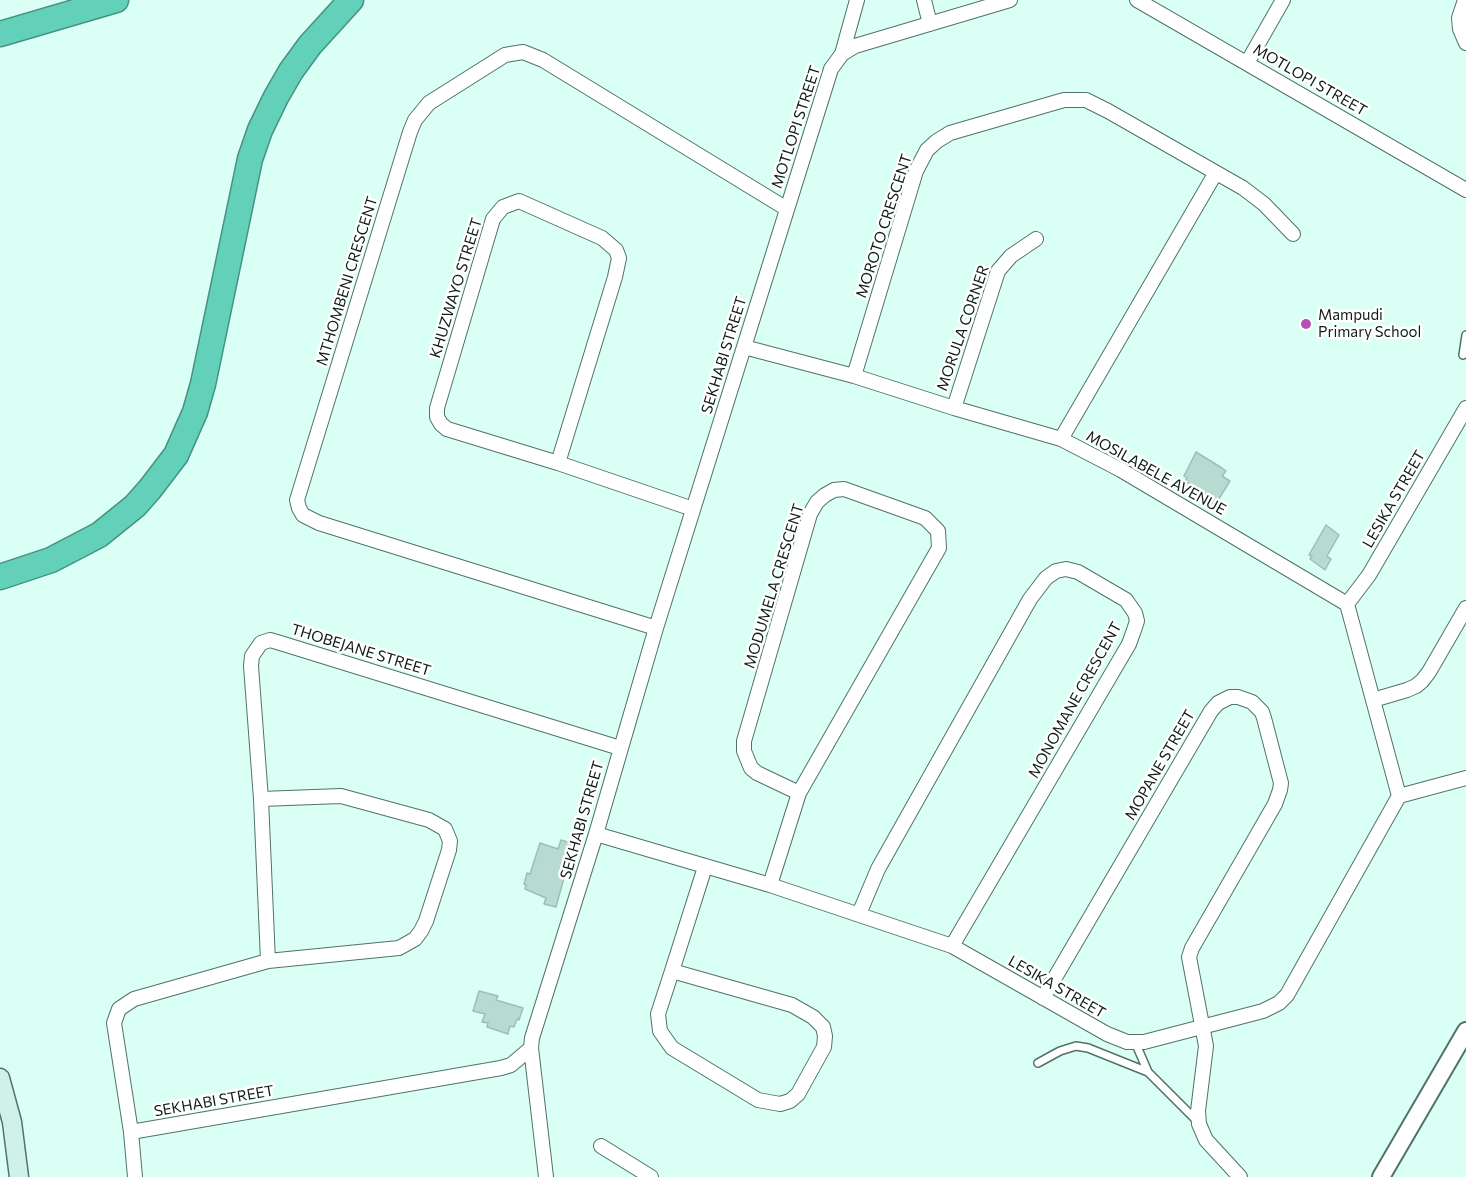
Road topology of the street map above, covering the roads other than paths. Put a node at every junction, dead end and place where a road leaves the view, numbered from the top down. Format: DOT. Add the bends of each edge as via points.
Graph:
graph roads {
  1 [pos="116,0"];
  2 [pos="351,0"];
  3 [pos="857,0"];
  4 [pos="924,0"];
  5 [pos="1010,0"];
  6 [pos="1283,0"];
  7 [pos="1465,0"];
  8 [pos="1142,1"];
  9 [pos="930,24"];
  10 [pos="0,34"];
  11 [pos="1466,43"];
  12 [pos="842,54"];
  13 [pos="1247,63"];
  14 [pos="1215,174"];
  15 [pos="1466,190"];
  16 [pos="788,209"];
  17 [pos="1293,234"];
  18 [pos="1036,239"];
  19 [pos="1466,335"];
  20 [pos="744,347"];
  21 [pos="1463,355"];
  22 [pos="854,376"];
  23 [pos="954,408"];
  24 [pos="1466,408"];
  25 [pos="1061,439"];
  26 [pos="558,463"];
  27 [pos="693,509"];
  28 [pos="0,577"];
  29 [pos="1347,604"];
  30 [pos="1466,608"];
  31 [pos="656,628"];
  32 [pos="1373,700"];
  33 [pos="620,748"];
  34 [pos="1466,778"];
  35 [pos="799,793"];
  36 [pos="1399,796"];
  37 [pos="261,798"];
  38 [pos="596,834"];
  39 [pos="705,867"];
  40 [pos="770,885"];
  41 [pos="859,914"];
  42 [pos="952,946"];
  43 [pos="268,961"];
  44 [pos="672,971"];
  45 [pos="1043,998"];
  46 [pos="1202,1026"];
  47 [pos="1466,1031"];
  48 [pos="1134,1042"];
  49 [pos="531,1048"];
  50 [pos="1038,1063"];
  51 [pos="1148,1072"];
  52 [pos="0,1078"];
  53 [pos="1199,1124"];
  54 [pos="131,1132"];
  55 [pos="601,1146"];
  56 [pos="19,1177"];
  57 [pos="135,1177"];
  58 [pos="546,1177"];
  59 [pos="651,1177"];
  60 [pos="1240,1177"];
  61 [pos="1381,1177"];
  1 -- 10 [label="highway"];
  2 -- 28 [label="highway" via="291,71 260,130 250,159 203,384 176,455 135,506 99,536 51,560"];
  3 -- 12 [label="street, MOTLOPI STREET"];
  4 -- 9 [label="street"];
  5 -- 9 [label="street"];
  6 -- 13 [label="street"];
  7 -- 11 [label="street" via="1459,18"];
  8 -- 13 [label="street, MOTLOPI STREET"];
  9 -- 12 [label="street" via="855,46"];
  12 -- 16 [label="street, MOTLOPI STREET" via="826,79"];
  13 -- 15 [label="street, MOTLOPI STREET"];
  14 -- 17 [label="street, MOROTO CRESCENT" via="1254,196"];
  14 -- 22 [label="street, MOROTO CRESCENT" via="1086,100 1052,103 950,133 927,150 916,171"];
  14 -- 25 [label="street"];
  16 -- 20 [label="street, SEKHABI STREET"];
  16 -- 31 [label="street, MTHOMBENI CRESCENT" via="524,52 505,55 429,103 410,132 297,500 299,508 303,515 319,523"];
  18 -- 23 [label="street, MORULA CORNER" via="1011,255 998,271"];
  19 -- 21 [label="lane"];
  20 -- 22 [label="street, MOSILABELE AVENUE"];
  20 -- 27 [label="street, SEKHABI STREET"];
  22 -- 23 [label="street, MOSILABELE AVENUE"];
  23 -- 25 [label="street, MOSILABELE AVENUE"];
  24 -- 29 [label="street, LESIKA STREET" via="1369,575"];
  25 -- 29 [label="street, MOSILABELE AVENUE" via="1121,470"];
  26 -- 26 [label="street, KHUZWAYO STREET" via="447,429 437,417 493,219 502,207 519,201 602,238 619,258"];
  26 -- 27 [label="street, KHUZWAYO STREET"];
  27 -- 31 [label="street, SEKHABI STREET"];
  29 -- 32 [label="street"];
  30 -- 32 [label="street" via="1422,681"];
  31 -- 33 [label="street, SEKHABI STREET"];
  32 -- 36 [label="street"];
  33 -- 37 [label="street, THOBEJANE STREET" via="270,640 255,649 251,666"];
  33 -- 38 [label="street, SEKHABI STREET"];
  34 -- 36 [label="street"];
  35 -- 35 [label="street, MODUMELA CRESCENT" via="751,768 744,741 810,514 825,495 844,489 925,518 938,531 939,548"];
  35 -- 40 [label="street, MODUMELA CRESCENT"];
  36 -- 46 [label="street, LESIKA STREET" via="1287,995 1263,1011"];
  37 -- 43 [label="street, THOBEJANE STREET"];
  37 -- 43 [label="street" via="351,798 438,824 450,841 422,931 407,945 390,950"];
  38 -- 39 [label="street, LESIKA STREET"];
  38 -- 49 [label="street, SEKHABI STREET"];
  39 -- 40 [label="street, LESIKA STREET"];
  39 -- 44 [label="street"];
  40 -- 41 [label="street, LESIKA STREET"];
  41 -- 42 [label="street, LESIKA STREET"];
  41 -- 42 [label="street, MONOMANE CRESCENT" via="878,869 1030,599 1046,578 1056,572 1078,572 1126,600 1135,613 1134,630"];
  42 -- 45 [label="street, LESIKA STREET"];
  43 -- 54 [label="street" via="134,999 119,1009 114,1023"];
  44 -- 44 [label="street" via="658,1014 660,1032 672,1048 758,1100 780,1104 798,1094 824,1047 823,1027 813,1017 792,1005"];
  45 -- 46 [label="street, MOPANE STREET" via="1211,711 1224,699 1238,697 1252,702 1262,712 1281,783 1275,804 1189,957"];
  45 -- 48 [label="street, LESIKA STREET" via="1107,1034"];
  46 -- 48 [label="street, LESIKA STREET"];
  46 -- 53 [label="street, MOPANE STREET" via="1206,1057"];
  47 -- 61 [label="street"];
  48 -- 51 [label="lane"];
  49 -- 54 [label="street, SEKHABI STREET" via="511,1065 501,1068"];
  49 -- 58 [label="street"];
  50 -- 51 [label="lane" via="1076,1046"];
  51 -- 53 [label="lane"];
  52 -- 56 [label="main road" via="12,1122"];
  53 -- 60 [label="street" via="1206,1140"];
  54 -- 57 [label="street"];
  55 -- 59 [label="street"];
}
